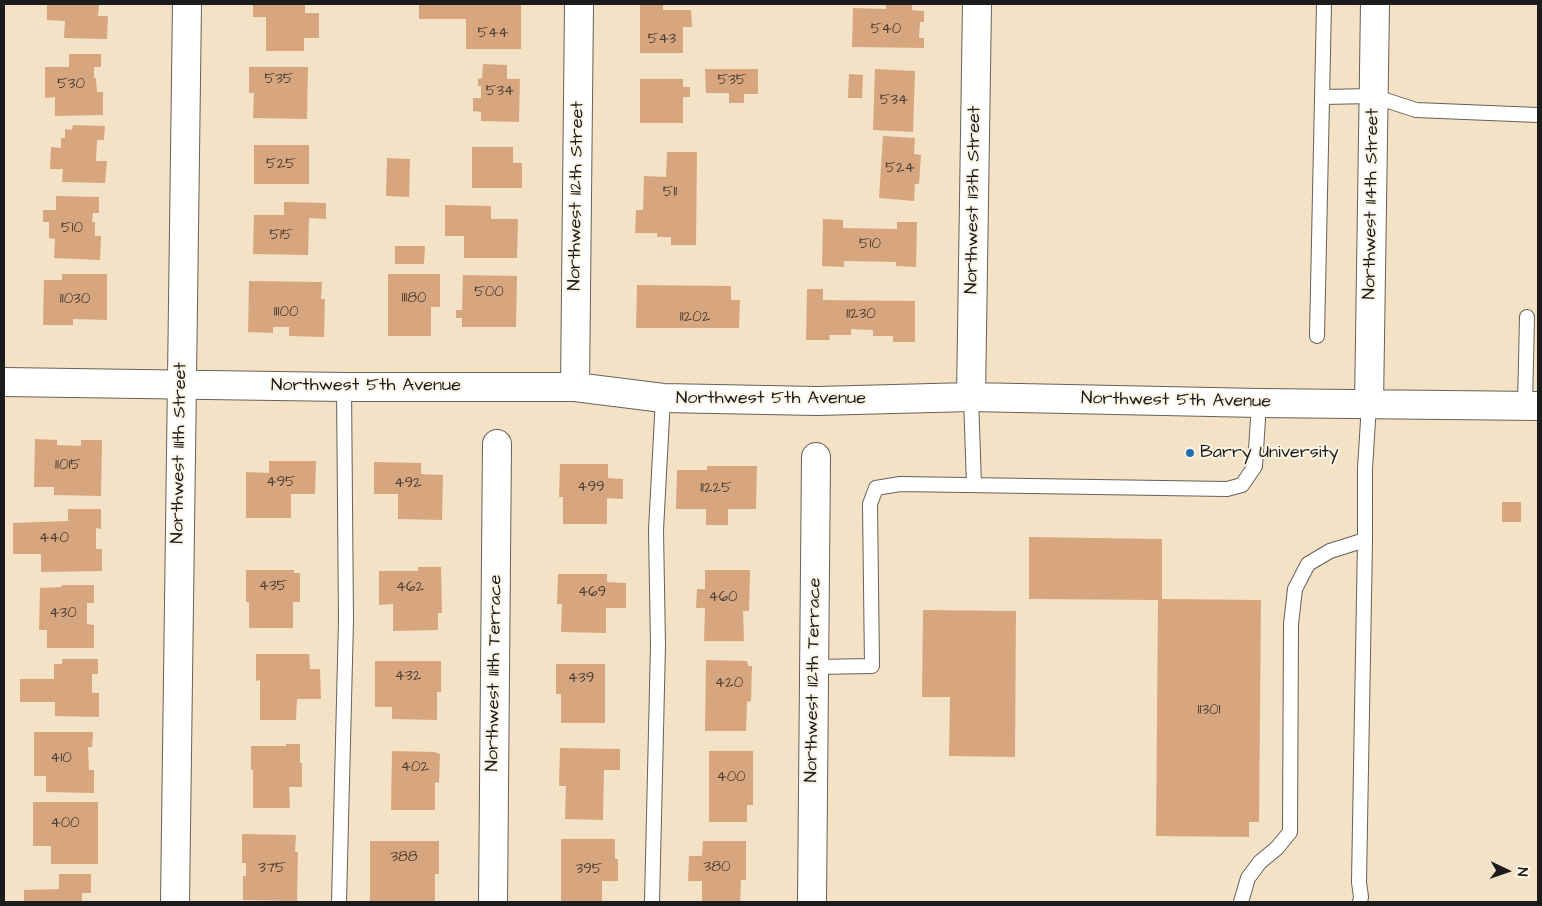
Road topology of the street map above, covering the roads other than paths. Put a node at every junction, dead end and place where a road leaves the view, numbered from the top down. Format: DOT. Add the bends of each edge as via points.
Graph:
graph roads {
  1 [pos="187,4"];
  2 [pos="579,4"];
  3 [pos="976,4"];
  4 [pos="1324,4"];
  5 [pos="1375,4"];
  6 [pos="1373,96"];
  7 [pos="1322,98"];
  8 [pos="1538,115"];
  9 [pos="1527,317"];
  10 [pos="1318,336"];
  11 [pos="4,382"];
  12 [pos="181,384"];
  13 [pos="344,387"];
  14 [pos="575,387"];
  15 [pos="971,397"];
  16 [pos="663,398"];
  17 [pos="1259,403"];
  18 [pos="1369,405"];
  19 [pos="1532,406"];
  20 [pos="497,444"];
  21 [pos="816,457"];
  22 [pos="974,485"];
  23 [pos="1365,540"];
  24 [pos="815,667"];
  25 [pos="175,902"];
  26 [pos="339,902"];
  27 [pos="492,902"];
  28 [pos="652,902"];
  29 [pos="812,902"];
  30 [pos="1241,902"];
  31 [pos="1360,902"];
  1 -- 12 [label="street, Northwest 111th Street"];
  2 -- 14 [label="street, Northwest 112th Street"];
  3 -- 15 [label="street, Northwest 113th Street"];
  4 -- 7 [label="lane"];
  5 -- 6 [label="street, Northwest 114th Street"];
  6 -- 7 [label="lane"];
  6 -- 8 [label="lane" via="1416,110"];
  6 -- 18 [label="street, Northwest 114th Street"];
  7 -- 10 [label="lane"];
  9 -- 19 [label="lane"];
  11 -- 12 [label="street, Northwest 5th Avenue"];
  12 -- 13 [label="street, Northwest 5th Avenue"];
  12 -- 25 [label="street, Northwest 111th Street"];
  13 -- 14 [label="street, Northwest 5th Avenue"];
  13 -- 26 [label="lane" via="346,620"];
  14 -- 16 [label="street, Northwest 5th Avenue"];
  15 -- 16 [label="street, Northwest 5th Avenue" via="817,401"];
  15 -- 17 [label="street, Northwest 5th Avenue"];
  15 -- 22 [label="lane"];
  16 -- 28 [label="lane" via="656,530 658,645"];
  17 -- 18 [label="street, Northwest 5th Avenue"];
  17 -- 22 [label="lane" via="1255,466 1242,486 1227,489"];
  18 -- 19 [label="street, Northwest 5th Avenue"];
  18 -- 23 [label="lane"];
  20 -- 27 [label="street, Northwest 111th Terrace"];
  21 -- 24 [label="street, Northwest 112th Terrace"];
  22 -- 24 [label="lane" via="900,484 876,488 870,504 872,666"];
  23 -- 30 [label="lane" via="1330,551 1308,564 1295,589 1291,624 1290,832 1248,878"];
  23 -- 31 [label="lane"];
  24 -- 29 [label="street, Northwest 112th Terrace"];
}
